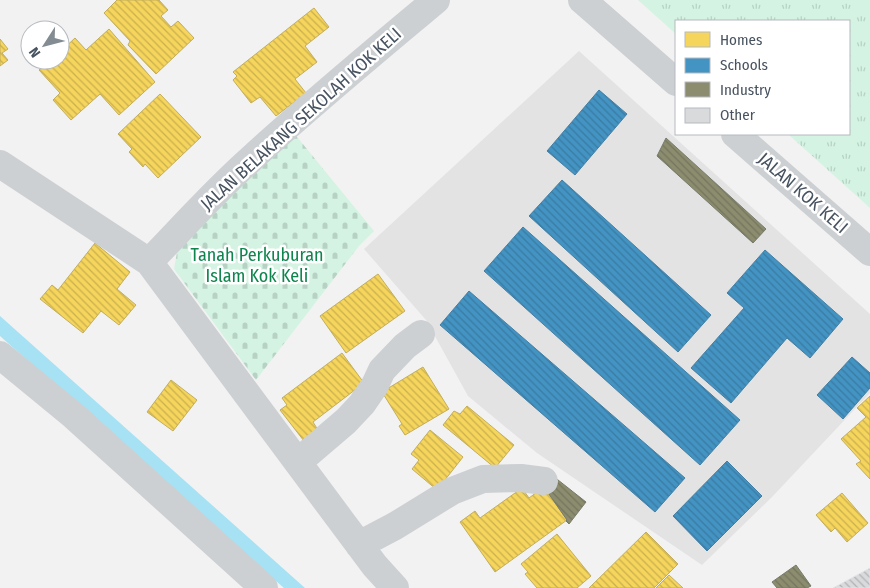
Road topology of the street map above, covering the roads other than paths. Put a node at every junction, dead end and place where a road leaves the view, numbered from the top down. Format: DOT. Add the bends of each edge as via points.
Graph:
graph roads {
  1 [pos="436,0"];
  2 [pos="582,0"];
  3 [pos="675,81"];
  4 [pos="736,135"];
  5 [pos="0,164"];
  6 [pos="870,252"];
  7 [pos="149,262"];
  8 [pos="421,334"];
  9 [pos="0,354"];
  10 [pos="298,462"];
  11 [pos="544,481"];
  12 [pos="359,545"];
  13 [pos="264,588"];
  14 [pos="395,588"];
  1 -- 7 [label="street, JALAN BELAKANG SEKOLAH KOK KELI" via="250,160"];
  2 -- 3 [label="street"];
  4 -- 6 [label="street, JALAN KOK KELI"];
  5 -- 7 [label="street"];
  7 -- 10 [label="street"];
  8 -- 10 [label="street" via="382,370 362,404 346,421"];
  9 -- 13 [label="street" via="74,416"];
  10 -- 12 [label="street"];
  11 -- 12 [label="street" via="482,479 452,491"];
  12 -- 14 [label="street"];
}
